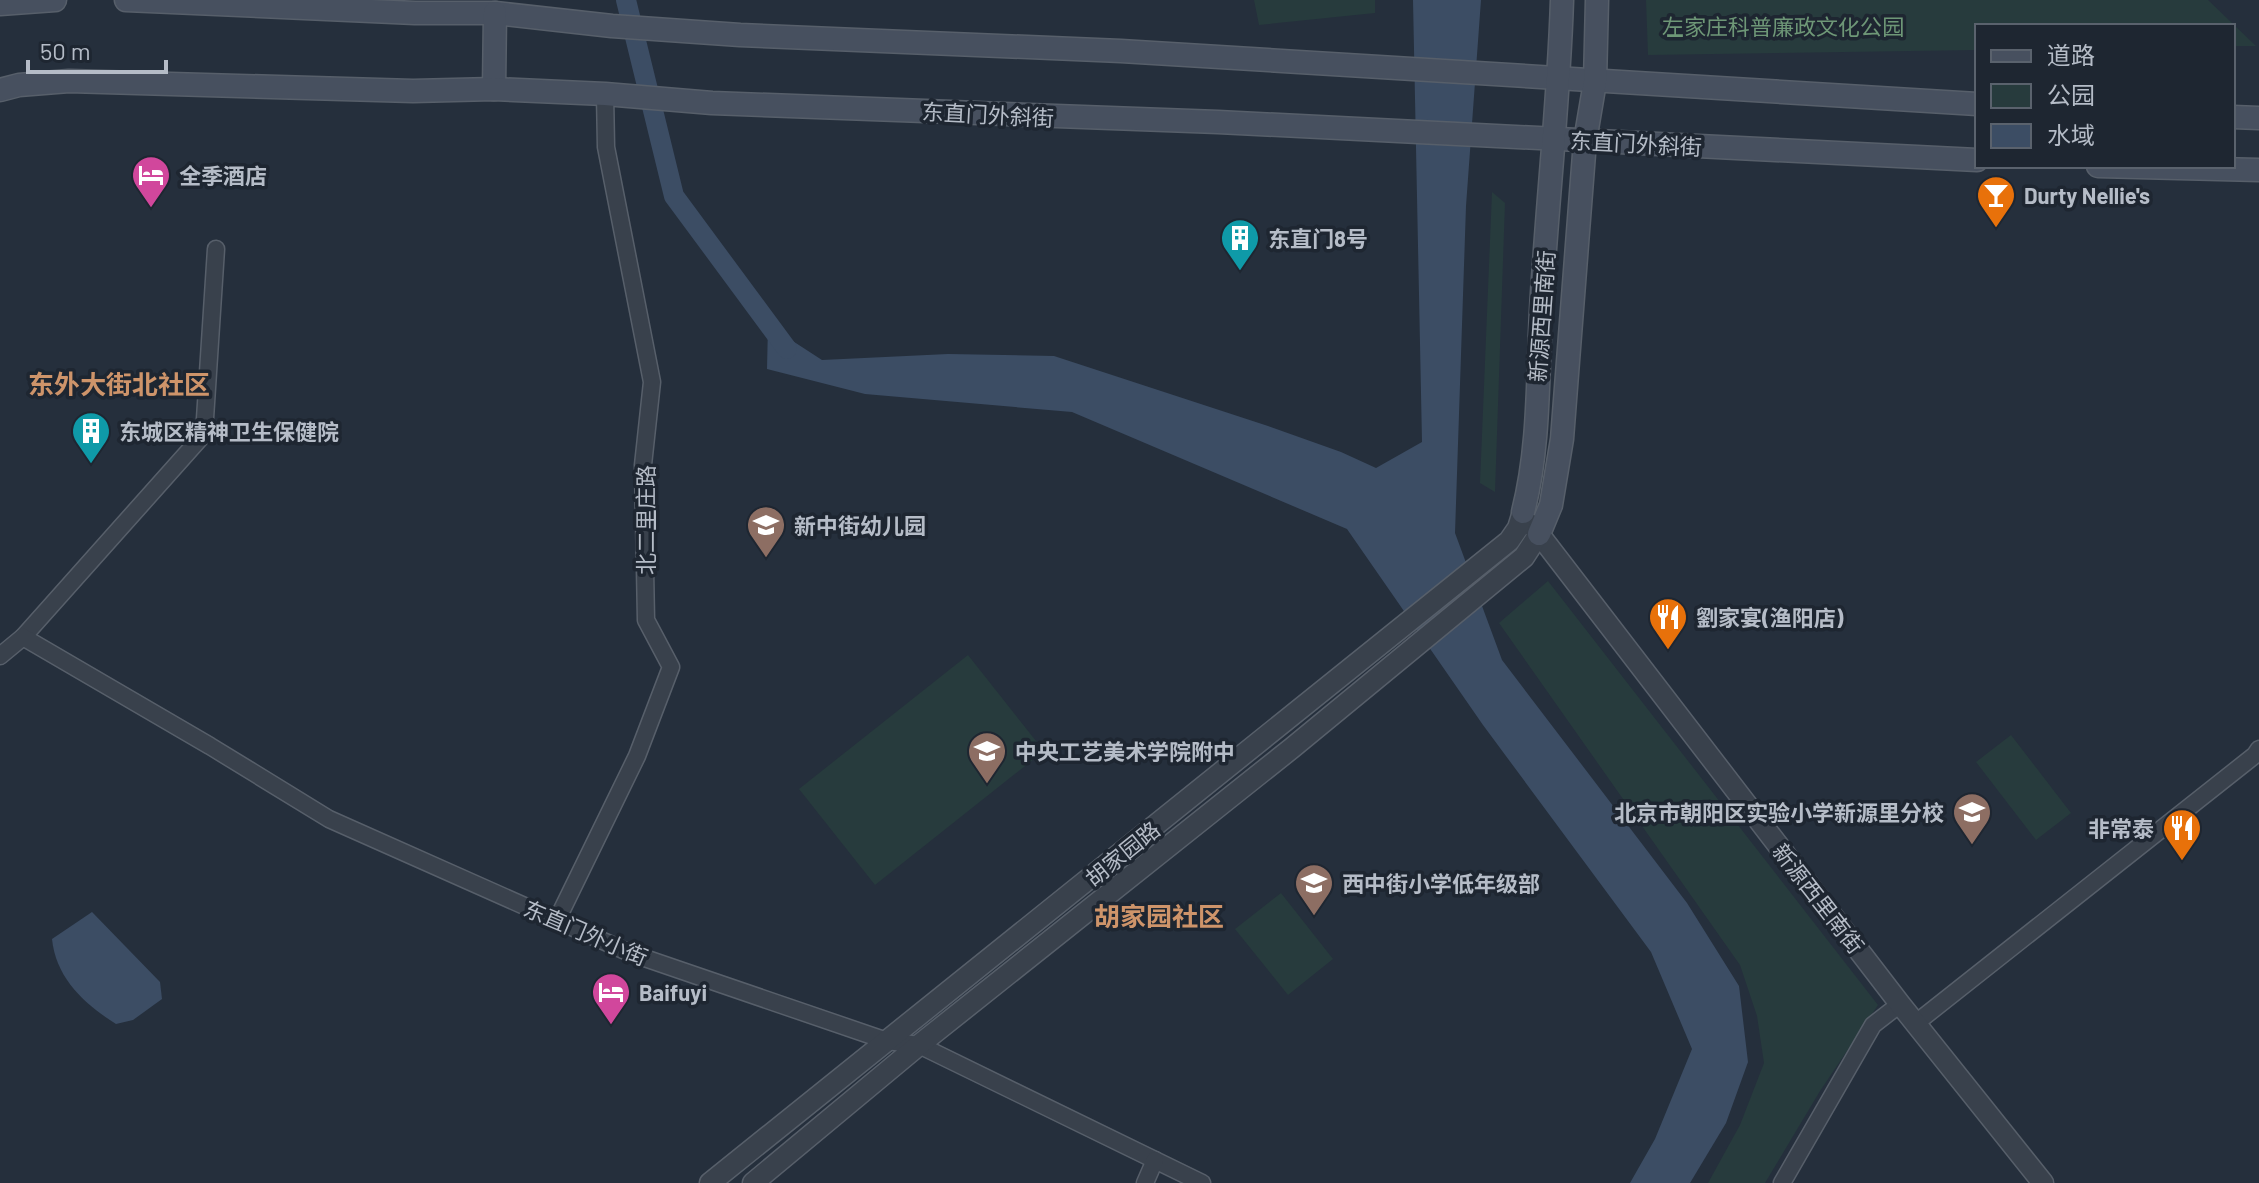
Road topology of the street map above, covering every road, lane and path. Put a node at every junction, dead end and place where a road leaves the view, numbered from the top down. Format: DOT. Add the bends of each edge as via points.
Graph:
graph roads {
  1 [pos="55,0"];
  2 [pos="126,0"];
  3 [pos="1562,0"];
  4 [pos="1597,0"];
  5 [pos="0,4"];
  6 [pos="495,13"];
  7 [pos="1559,80"];
  8 [pos="1595,82"];
  9 [pos="494,89"];
  10 [pos="0,90"];
  11 [pos="605,94"];
  12 [pos="1975,104"];
  13 [pos="2235,117"];
  14 [pos="2259,118"];
  15 [pos="1553,139"];
  16 [pos="1585,141"];
  17 [pos="1975,160"];
  18 [pos="2178,168"];
  19 [pos="2259,170"];
  20 [pos="216,249"];
  21 [pos="1523,512"];
  22 [pos="1539,534"];
  23 [pos="23,637"];
  24 [pos="0,656"];
  25 [pos="2258,753"];
  26 [pos="557,920"];
  27 [pos="1900,1004"];
  28 [pos="1916,1023"];
  29 [pos="887,1041"];
  30 [pos="919,1045"];
  31 [pos="1155,1160"];
  32 [pos="710,1183"];
  33 [pos="753,1183"];
  34 [pos="1145,1183"];
  35 [pos="1202,1183"];
  36 [pos="1782,1183"];
  37 [pos="2043,1183"];
  1 -- 5 [label="main road"];
  2 -- 6 [label="main road"];
  3 -- 7 [label="main road, 新源西里南街"];
  4 -- 8 [label="main road, 新源西里南街"];
  6 -- 7 [label="main road" via="688,31 1121,51"];
  6 -- 9 [label="main road"];
  7 -- 8 [label="main road"];
  7 -- 15 [label="main road, 新源西里南街"];
  8 -- 12 [label="main road"];
  8 -- 16 [label="main road, 新源西里南街"];
  9 -- 10 [label="main road, 东直门外斜街" via="69,81"];
  9 -- 11 [label="main road, 东直门外斜街"];
  11 -- 15 [label="main road, 东直门外斜街"];
  11 -- 26 [label="street, 北二里庄路" via="606,147 652,382 643,465 646,620 671,667 637,756"];
  13 -- 14 [label="main road"];
  15 -- 16 [label="main road, 东直门外斜街"];
  15 -- 21 [label="main road, 新源西里南街" via="1532,477"];
  16 -- 17 [label="main road, 东直门外斜街"];
  16 -- 22 [label="main road, 新源西里南街" via="1562,439 1551,505"];
  18 -- 19 [label="main road"];
  20 -- 23 [label="street" via="204,434"];
  21 -- 22 [label="street, 新源西里南街"];
  21 -- 29 [label="street, 胡家园路" via="1509,541"];
  22 -- 27 [label="street, 新源西里南街"];
  22 -- 30 [label="street, 胡家园路" via="1524,557 1408,653"];
  23 -- 24 [label="street"];
  23 -- 26 [label="street, 东直门外小街" via="329,819"];
  25 -- 28 [label="street"];
  26 -- 29 [label="street, 东直门外小街" via="630,953"];
  27 -- 28 [label="street, 新源西里南街"];
  27 -- 36 [label="street" via="1873,1025"];
  28 -- 37 [label="street, 新源西里南街"];
  29 -- 30 [label="street, 东直门外小街"];
  29 -- 32 [label="street, 胡家园路"];
  30 -- 31 [label="street, 东直门外小街"];
  30 -- 33 [label="street, 胡家园路"];
  31 -- 34 [label="street"];
  31 -- 35 [label="street, 东直门外小街"];
}
